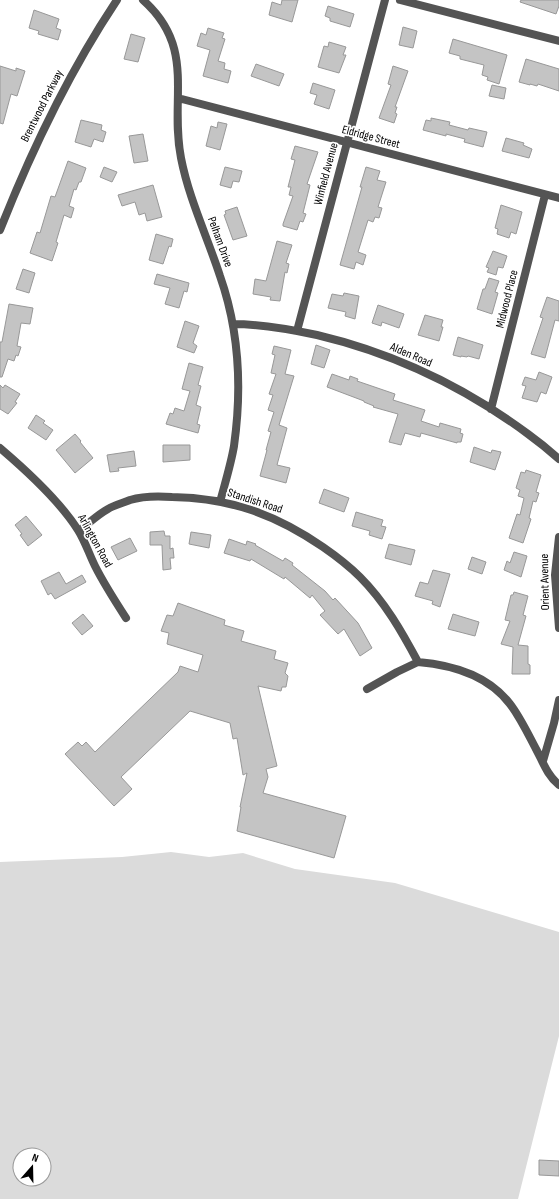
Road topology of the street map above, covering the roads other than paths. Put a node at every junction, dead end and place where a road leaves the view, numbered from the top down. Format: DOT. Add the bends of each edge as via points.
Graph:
graph roads {
  1 [pos="117,0"];
  2 [pos="143,0"];
  3 [pos="385,0"];
  4 [pos="400,0"];
  5 [pos="559,41"];
  6 [pos="178,98"];
  7 [pos="347,143"];
  8 [pos="546,195"];
  9 [pos="559,198"];
  10 [pos="0,230"];
  11 [pos="233,324"];
  12 [pos="297,331"];
  13 [pos="491,409"];
  14 [pos="0,448"];
  15 [pos="559,459"];
  16 [pos="220,502"];
  17 [pos="79,532"];
  18 [pos="559,537"];
  19 [pos="126,618"];
  20 [pos="559,628"];
  21 [pos="418,662"];
  22 [pos="367,689"];
  23 [pos="559,700"];
  24 [pos="543,761"];
  25 [pos="559,785"];
  1 -- 10 [label="street, Brentwood Parkway" via="84,53 44,127"];
  2 -- 6 [label="street, Pelham Drive" via="165,24 173,42 179,80"];
  3 -- 7 [label="street, Winfield Avenue"];
  4 -- 5 [label="street"];
  6 -- 7 [label="street, Eldridge Street"];
  6 -- 11 [label="street, Pelham Drive" via="180,154 185,180 221,277"];
  7 -- 8 [label="street, Eldridge Street"];
  7 -- 12 [label="street, Winfield Avenue"];
  8 -- 9 [label="street, Eldridge Street"];
  8 -- 13 [label="street, Midwood Place"];
  11 -- 12 [label="street, Alden Road" via="257,324"];
  11 -- 16 [label="street, Pelham Drive" via="238,386 237,419 234,447"];
  12 -- 13 [label="street, Alden Road" via="362,348 400,362 438,379"];
  13 -- 15 [label="street, Alden Road"];
  14 -- 17 [label="street, Arlington Road" via="27,471 69,517"];
  16 -- 17 [label="street, Standish Road" via="193,497 159,496 132,500 108,509"];
  16 -- 21 [label="street, Standish Road" via="248,508 277,519 302,532 338,558 360,577 379,599 395,620"];
  17 -- 19 [label="street, Arlington Road" via="98,572"];
  18 -- 20 [label="street, Orient Avenue" via="555,575"];
  21 -- 22 [label="street"];
  21 -- 24 [label="street" via="457,668 478,677 494,688 510,704"];
  23 -- 24 [label="street"];
  24 -- 25 [label="street" via="550,776"];
}
